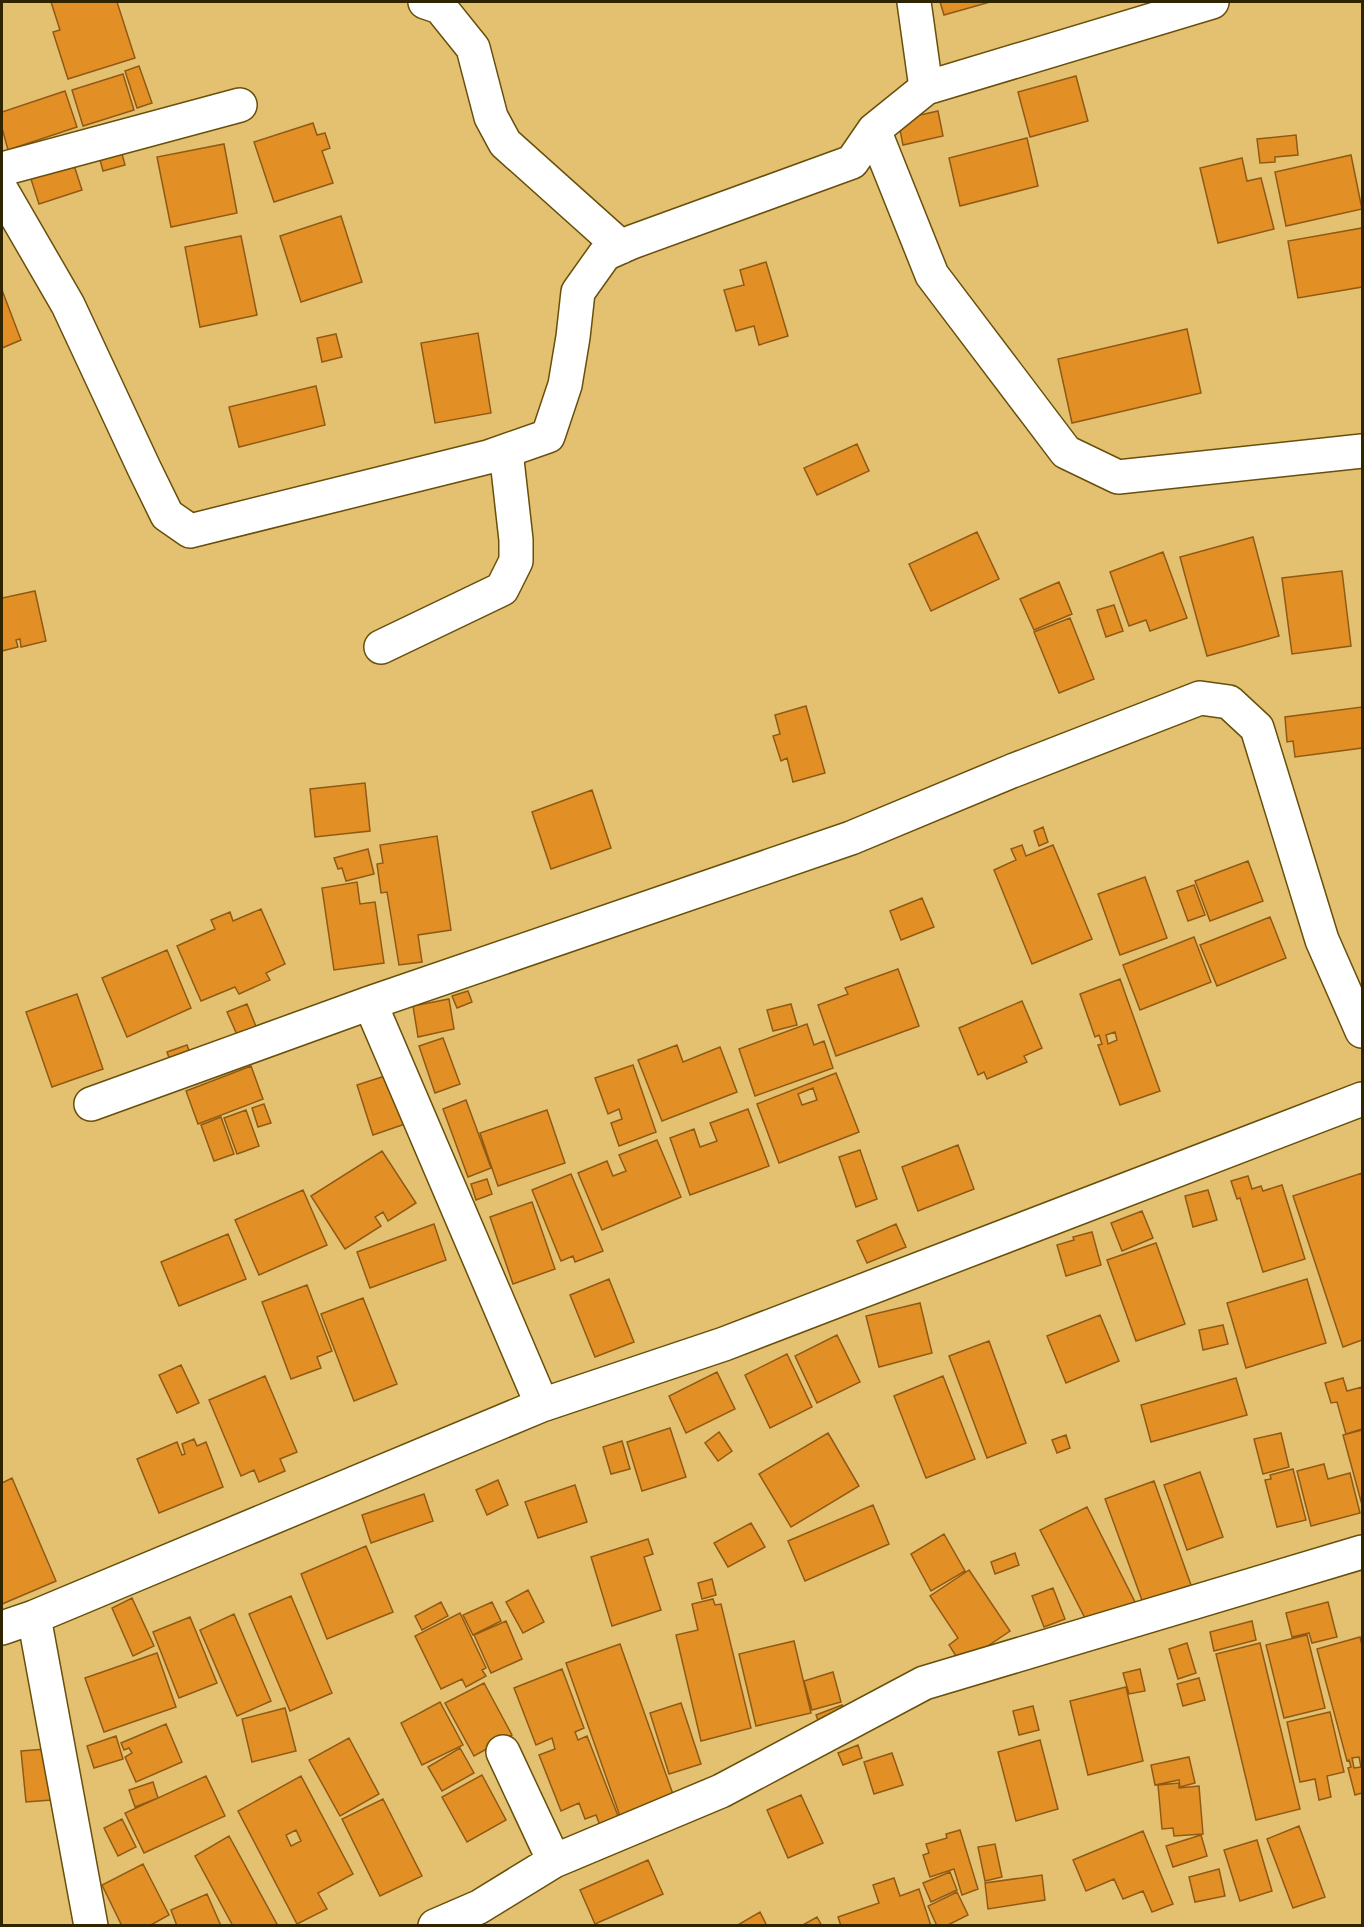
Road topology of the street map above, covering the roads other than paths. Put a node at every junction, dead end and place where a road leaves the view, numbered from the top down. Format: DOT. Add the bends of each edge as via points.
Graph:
graph roads {
  1 [pos="425,2"];
  2 [pos="914,2"];
  3 [pos="1212,2"];
  4 [pos="926,88"];
  5 [pos="240,105"];
  6 [pos="874,130"];
  7 [pos="2,169"];
  8 [pos="2,191"];
  9 [pos="621,247"];
  10 [pos="506,451"];
  11 [pos="1362,451"];
  12 [pos="381,647"];
  13 [pos="370,1003"];
  14 [pos="1362,1031"];
  15 [pos="1362,1099"];
  16 [pos="91,1104"];
  17 [pos="542,1405"];
  18 [pos="1362,1552"];
  19 [pos="34,1617"];
  20 [pos="2,1628"];
  21 [pos="503,1752"];
  22 [pos="554,1861"];
  23 [pos="91,1926"];
  24 [pos="435,1926"];
  1 -- 9 [label="street" via="440,7 473,48 491,117 505,143"];
  2 -- 4 [label="street"];
  3 -- 4 [label="street"];
  4 -- 6 [label="street"];
  5 -- 7 [label="street"];
  6 -- 9 [label="street" via="852,162"];
  6 -- 11 [label="street" via="932,275 1066,452 1118,477"];
  8 -- 10 [label="street" via="68,306 167,515 190,531"];
  9 -- 10 [label="street" via="605,254 578,292 565,385 548,436"];
  10 -- 12 [label="street" via="516,561 502,590"];
  13 -- 14 [label="street" via="851,838 1200,698 1229,702 1257,728 1322,940"];
  13 -- 16 [label="street"];
  13 -- 17 [label="street"];
  15 -- 17 [label="street" via="724,1344"];
  17 -- 19 [label="street"];
  18 -- 22 [label="street" via="924,1683 721,1791"];
  19 -- 20 [label="street"];
  19 -- 23 [label="street"];
  21 -- 22 [label="street"];
  22 -- 24 [label="street" via="478,1907"];
}
